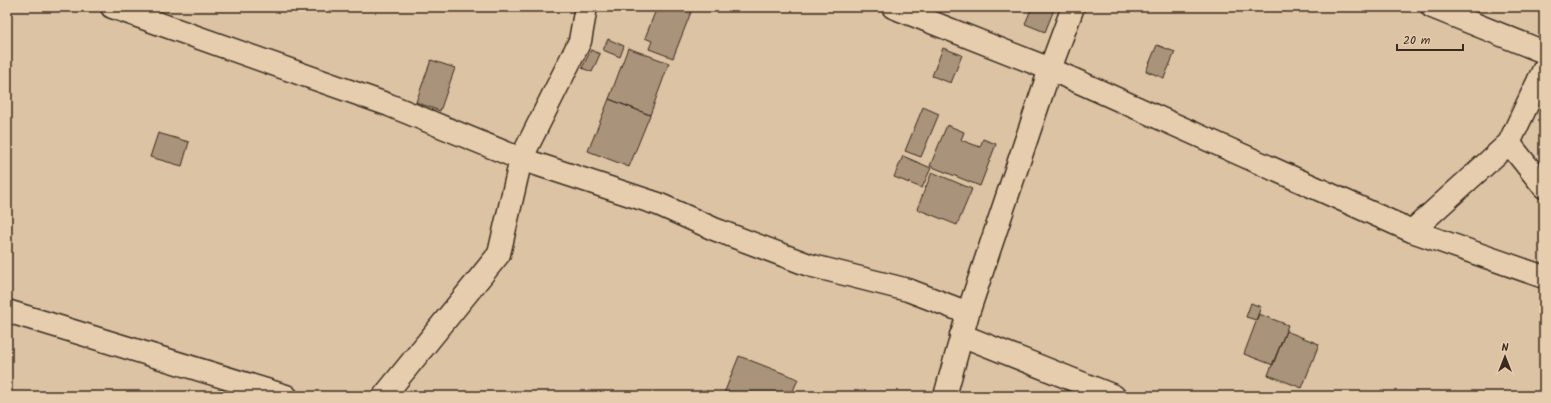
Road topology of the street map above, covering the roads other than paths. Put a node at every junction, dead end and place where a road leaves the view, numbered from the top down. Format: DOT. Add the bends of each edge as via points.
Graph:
graph roads {
  1 [pos="112,7"];
  2 [pos="586,7"];
  3 [pos="894,7"];
  4 [pos="1073,7"];
  5 [pos="1432,7"];
  6 [pos="1544,52"];
  7 [pos="1050,69"];
  8 [pos="1544,69"];
  9 [pos="1509,143"];
  10 [pos="521,159"];
  11 [pos="1544,187"];
  12 [pos="1412,231"];
  13 [pos="1544,277"];
  14 [pos="7,311"];
  15 [pos="968,313"];
  16 [pos="962,335"];
  17 [pos="286,396"];
  18 [pos="384,396"];
  19 [pos="945,396"];
  20 [pos="1114,396"];
  1 -- 10 [label="street" via="389,105"];
  2 -- 10 [label="street" via="580,41"];
  3 -- 7 [label="street"];
  4 -- 7 [label="street"];
  5 -- 6 [label="street"];
  7 -- 12 [label="street"];
  7 -- 15 [label="street"];
  8 -- 9 [label="street"];
  9 -- 11 [label="street"];
  9 -- 12 [label="street"];
  10 -- 15 [label="street" via="658,204 809,265 908,290"];
  10 -- 18 [label="street" via="499,254"];
  12 -- 13 [label="street"];
  14 -- 17 [label="street"];
  15 -- 16 [label="street"];
  16 -- 19 [label="street"];
  16 -- 20 [label="street"];
}
